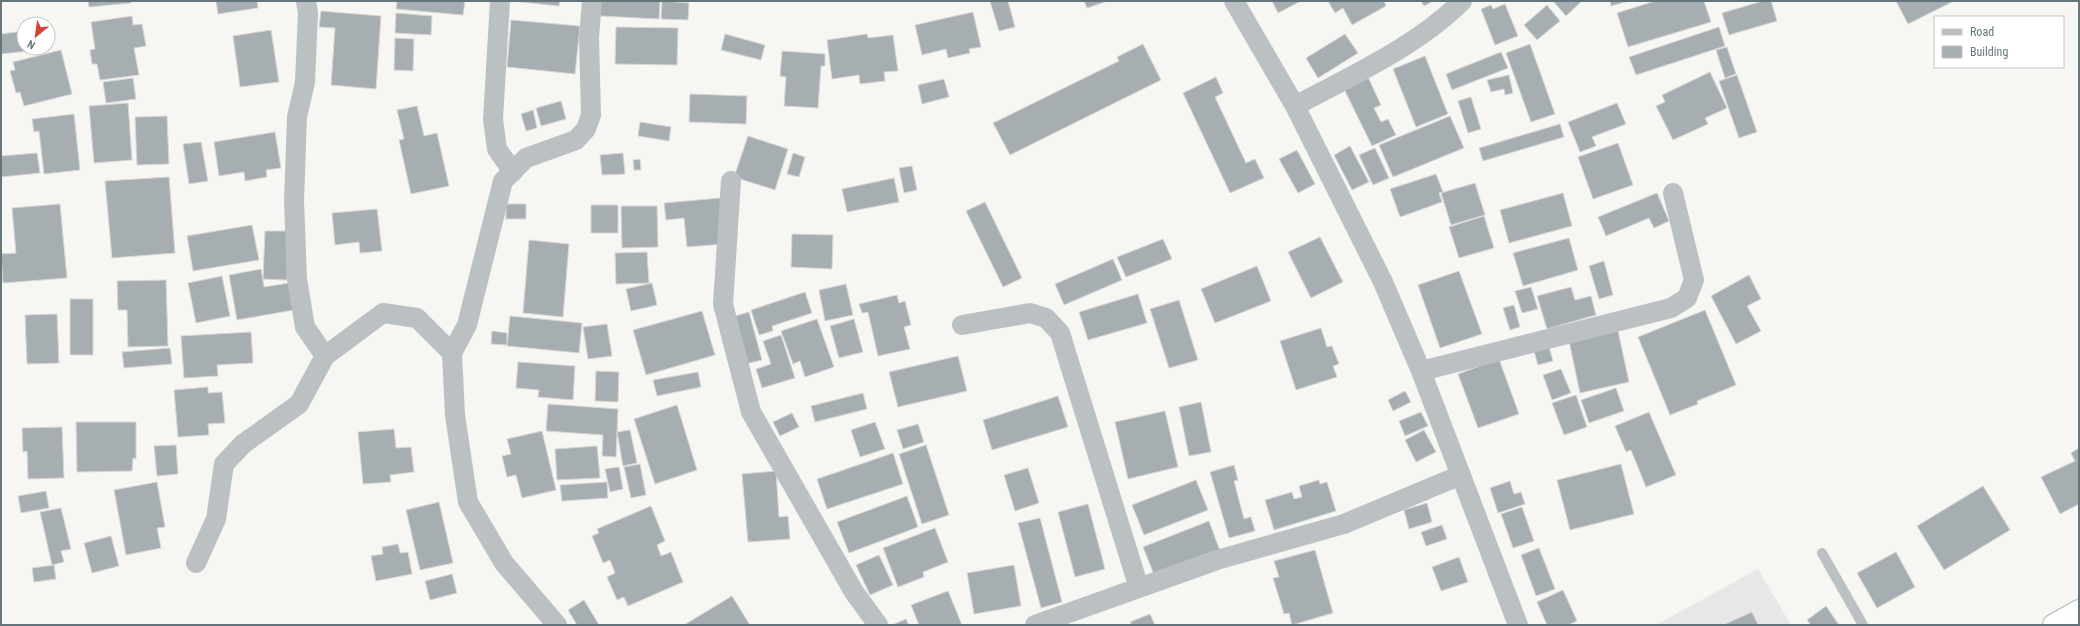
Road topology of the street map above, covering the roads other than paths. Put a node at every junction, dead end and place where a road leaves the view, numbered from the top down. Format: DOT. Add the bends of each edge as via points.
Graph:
graph roads {
  1 [pos="306,1"];
  2 [pos="500,1"];
  3 [pos="592,1"];
  4 [pos="1234,1"];
  5 [pos="1462,1"];
  6 [pos="1295,106"];
  7 [pos="512,172"];
  8 [pos="731,181"];
  9 [pos="1673,193"];
  10 [pos="962,325"];
  11 [pos="452,354"];
  12 [pos="325,356"];
  13 [pos="1421,371"];
  14 [pos="1461,475"];
  15 [pos="1822,553"];
  16 [pos="196,563"];
  17 [pos="1139,588"];
  18 [pos="2079,611"];
  19 [pos="557,625"];
  20 [pos="878,625"];
  21 [pos="1035,625"];
  22 [pos="1518,625"];
  23 [pos="1863,625"];
  24 [pos="2054,625"];
  1 -- 12 [label="street" via="308,13 305,82 297,117 294,201 297,278 305,327"];
  2 -- 7 [label="street" via="493,119 497,149"];
  3 -- 7 [label="street" via="589,37 591,115 586,129 576,140 526,158"];
  4 -- 6 [label="street"];
  5 -- 6 [label="street" via="1410,42"];
  6 -- 13 [label="street" via="1383,282"];
  7 -- 11 [label="street" via="503,182 467,325"];
  8 -- 20 [label="street" via="723,304 751,412 854,592"];
  9 -- 13 [label="street" via="1694,280 1687,298 1671,308"];
  10 -- 17 [label="street" via="1030,313 1046,318 1060,333"];
  11 -- 12 [label="street" via="417,318 383,313"];
  11 -- 19 [label="street" via="455,415 468,502 504,563"];
  12 -- 16 [label="street" via="300,404 243,444 224,464 216,519"];
  13 -- 14 [label="street"];
  14 -- 17 [label="street" via="1344,524 1217,560"];
  14 -- 22 [label="street"];
  15 -- 23 [label="lane"];
  17 -- 21 [label="street"];
  18 -- 24 [label="highway"];
}
